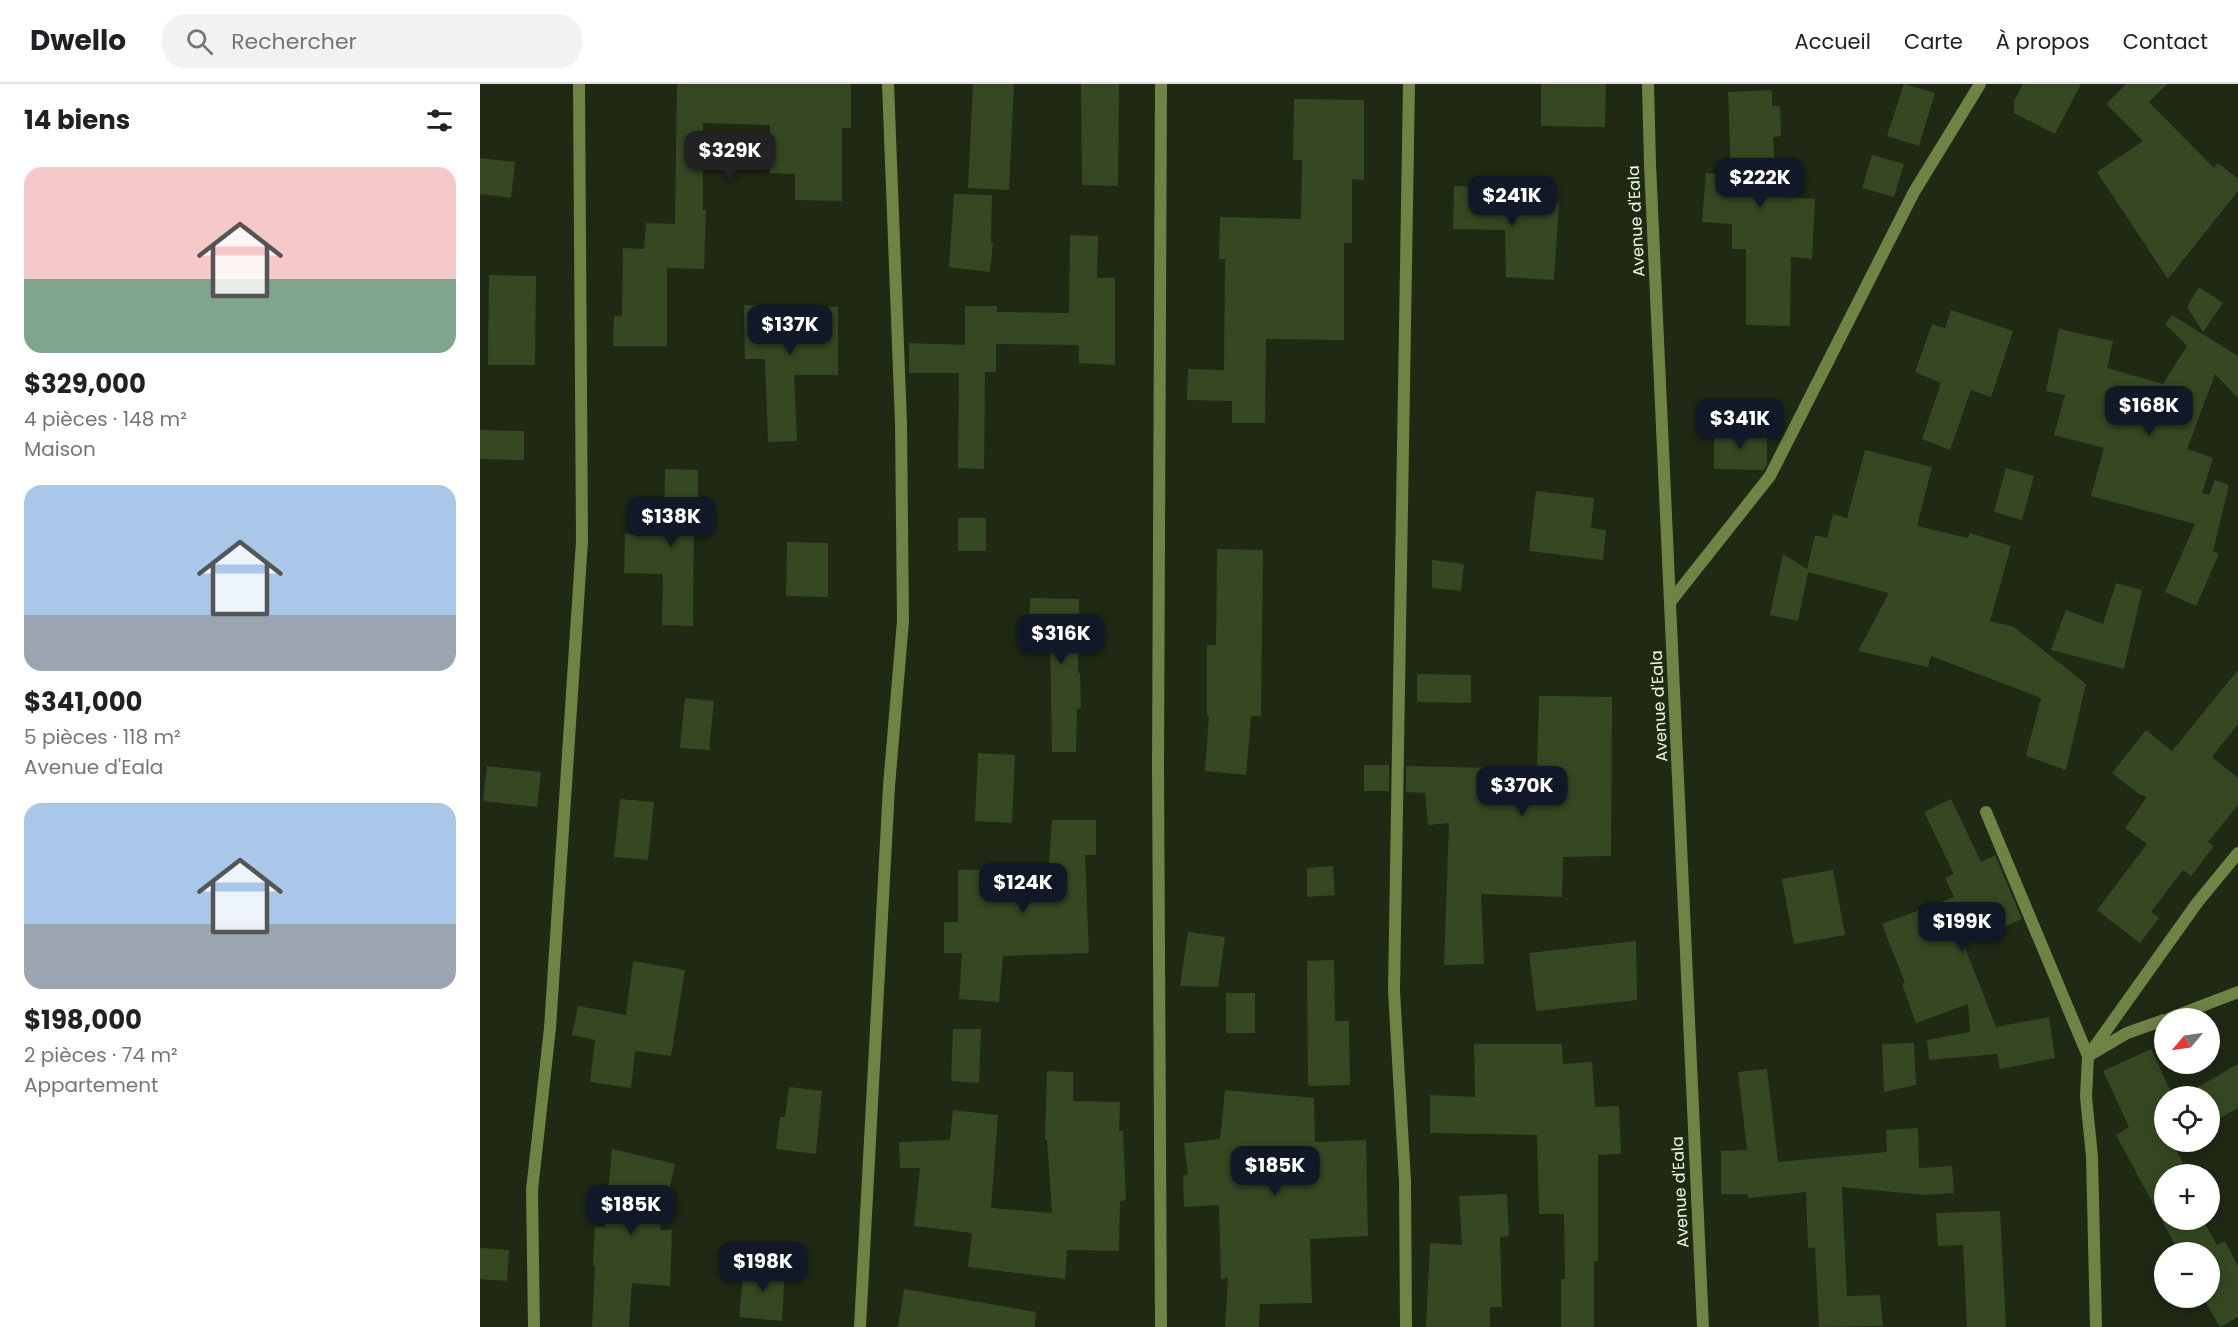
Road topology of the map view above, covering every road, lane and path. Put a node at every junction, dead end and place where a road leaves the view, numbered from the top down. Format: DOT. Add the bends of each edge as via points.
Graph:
graph roads {
  1 [pos="579,84"];
  2 [pos="888,84"];
  3 [pos="1161,84"];
  4 [pos="1409,84"];
  5 [pos="1648,84"];
  6 [pos="1980,84"];
  7 [pos="1671,602"];
  8 [pos="1986,812"];
  9 [pos="2238,853"];
  10 [pos="2238,992"];
  11 [pos="2196,1008"];
  12 [pos="2154,1024"];
  13 [pos="2088,1056"];
  14 [pos="534,1327"];
  15 [pos="860,1327"];
  16 [pos="1161,1327"];
  17 [pos="1406,1327"];
  18 [pos="1703,1327"];
  19 [pos="2096,1327"];
  1 -- 14 [label="street" via="582,541 550,1028 532,1190"];
  2 -- 15 [label="street" via="903,621 889,798"];
  3 -- 16 [label="street"];
  4 -- 17 [label="street" via="1394,991 1405,1181"];
  5 -- 7 [label="street, Avenue d'Eala"];
  6 -- 7 [label="street" via="1914,192 1770,476"];
  7 -- 18 [label="street, Avenue d'Eala"];
  8 -- 13 [label="street"];
  9 -- 13 [label="street" via="2197,903"];
  10 -- 11 [label="street"];
  12 -- 13 [label="street" via="2127,1033"];
  13 -- 19 [label="street" via="2086,1097 2092,1157"];
}
